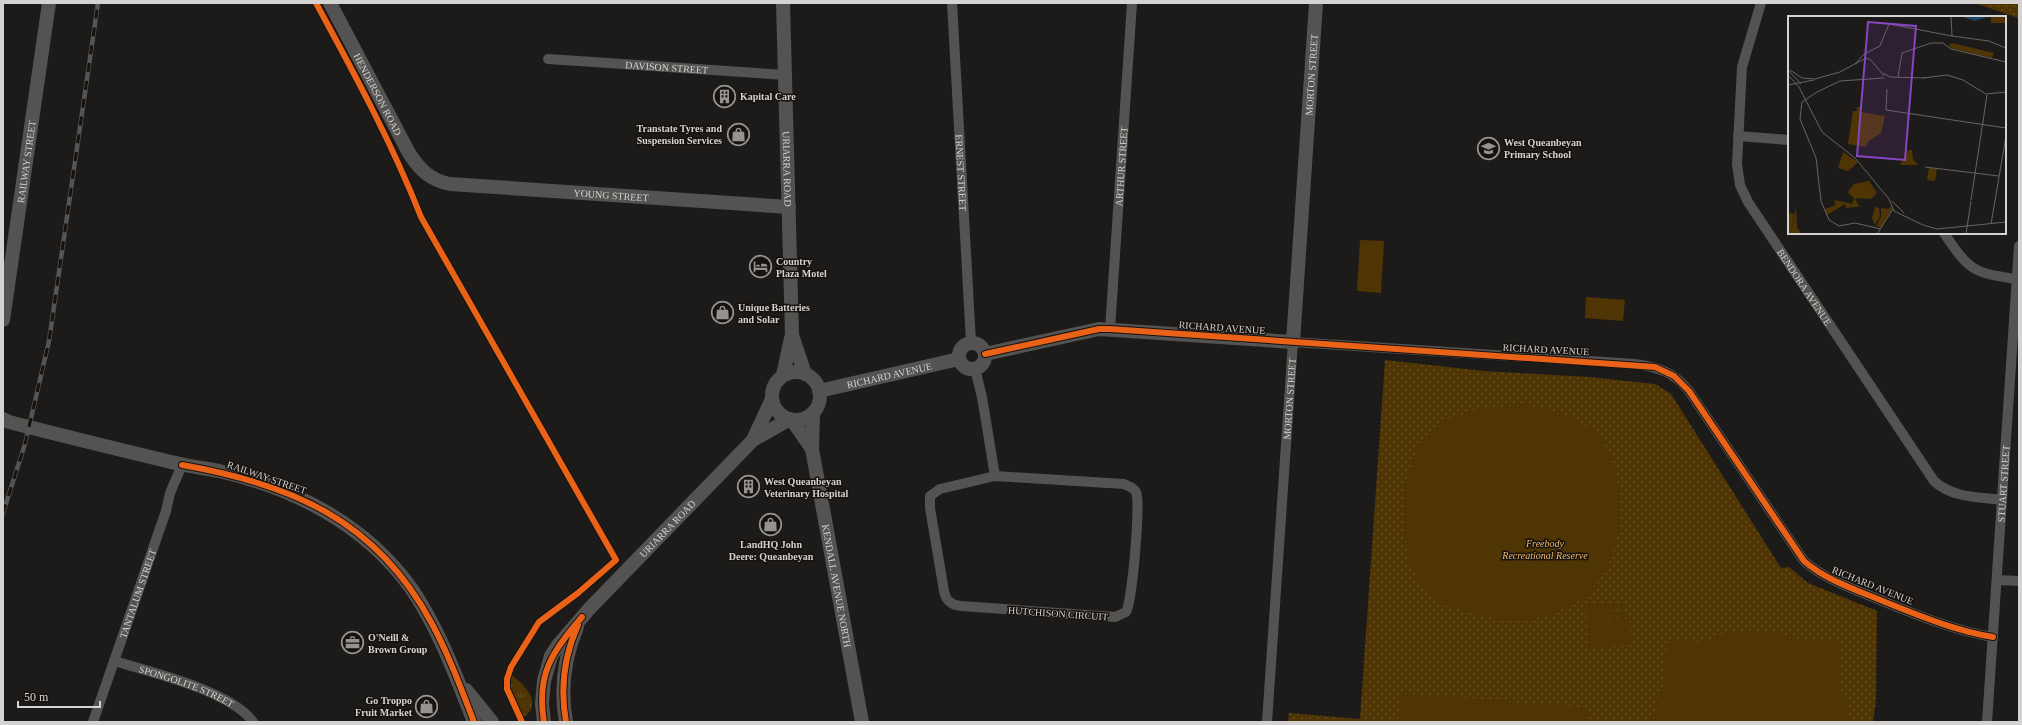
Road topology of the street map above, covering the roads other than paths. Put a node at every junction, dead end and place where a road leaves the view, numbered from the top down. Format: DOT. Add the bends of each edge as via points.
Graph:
graph roads {
  1 [pos="48,3"];
  2 [pos="330,3"];
  3 [pos="782,3"];
  4 [pos="952,3"];
  5 [pos="1132,3"];
  6 [pos="1316,3"];
  7 [pos="1761,3"];
  8 [pos="548,59"];
  9 [pos="786,74"];
  10 [pos="1738,136"];
  11 [pos="1788,140"];
  12 [pos="432,179"];
  13 [pos="789,206"];
  14 [pos="1945,234"];
  15 [pos="2019,246"];
  16 [pos="2017,279"];
  17 [pos="3,320"];
  18 [pos="1110,329"];
  19 [pos="792,334"];
  20 [pos="971,342"];
  21 [pos="1293,342"];
  22 [pos="2015,353"];
  23 [pos="985,354"];
  24 [pos="959,359"];
  25 [pos="975,369"];
  26 [pos="805,374"];
  27 [pos="783,375"];
  28 [pos="819,391"];
  29 [pos="772,399"];
  30 [pos="813,413"];
  31 [pos="791,419"];
  32 [pos="6,421"];
  33 [pos="753,440"];
  34 [pos="812,449"];
  35 [pos="182,464"];
  36 [pos="995,476"];
  37 [pos="2002,500"];
  38 [pos="1996,580"];
  39 [pos="2019,581"];
  40 [pos="586,613"];
  41 [pos="1993,637"];
  42 [pos="569,649"];
  43 [pos="114,660"];
  44 [pos="454,672"];
  45 [pos="469,694"];
  46 [pos="541,719"];
  47 [pos="93,722"];
  48 [pos="253,722"];
  49 [pos="474,722"];
  50 [pos="483,722"];
  51 [pos="492,722"];
  52 [pos="558,722"];
  53 [pos="566,722"];
  54 [pos="862,722"];
  55 [pos="1267,722"];
  56 [pos="1987,722"];
  1 -- 17 [label="main road, RAILWAY STREET"];
  2 -- 12 [label="main road, HENDERSON ROAD" via="409,153"];
  3 -- 9 [label="main road, URIARRA ROAD"];
  4 -- 20 [label="street, ERNEST STREET"];
  5 -- 18 [label="street, ARTHUR STREET"];
  6 -- 21 [label="main road, MORTON STREET"];
  7 -- 10 [label="street, BENDORA AVENUE" via="1742,67"];
  8 -- 9 [label="street, DAVISON STREET"];
  9 -- 13 [label="main road, URIARRA ROAD"];
  10 -- 11 [label="street"];
  10 -- 37 [label="street, BENDORA AVENUE" via="1738,172 1740,185 1748,202 1934,480 1952,493"];
  12 -- 13 [label="main road, YOUNG STREET" via="450,184"];
  13 -- 19 [label="main road, URIARRA ROAD"];
  14 -- 16 [label="street" via="1968,265 1978,272"];
  15 -- 16 [label="street, STUART STREET"];
  16 -- 22 [label="street, STUART STREET"];
  18 -- 21 [label="main road, RICHARD AVENUE"];
  18 -- 23 [label="main road, RICHARD AVENUE" via="1099,329"];
  19 -- 26 [label="main road, URIARRA ROAD"];
  19 -- 27 [label="main road, URIARRA ROAD"];
  20 -- 23 [label="main road" via="982,347"];
  20 -- 24 [label="main road" via="960,350"];
  21 -- 41 [label="street, RICHARD AVENUE" via="1635,364 1662,369 1682,382 1692,395 1804,561 1839,584 1968,632"];
  21 -- 55 [label="street, MORTON STREET"];
  22 -- 37 [label="street, STUART STREET"];
  23 -- 25 [label="main road" via="984,362"];
  24 -- 25 [label="main road" via="967,368"];
  24 -- 28 [label="main road, RICHARD AVENUE"];
  25 -- 36 [label="street"];
  26 -- 27 [label="main road" via="792,372"];
  26 -- 28 [label="main road" via="814,380"];
  27 -- 29 [label="main road" via="774,385"];
  28 -- 30 [label="main road" via="819,402"];
  29 -- 31 [label="main road" via="778,412"];
  29 -- 33 [label="main road, URIARRA ROAD"];
  30 -- 31 [label="main road" via="804,419"];
  30 -- 34 [label="main road, KENDALL AVENUE NORTH"];
  31 -- 33 [label="main road, URIARRA ROAD"];
  31 -- 34 [label="main road, KENDALL AVENUE NORTH"];
  32 -- 35 [label="main road, RAILWAY STREET"];
  33 -- 40 [label="main road, URIARRA ROAD"];
  34 -- 54 [label="main road, KENDALL AVENUE NORTH"];
  35 -- 43 [label="street, TANTALUM STREET"];
  35 -- 44 [label="main road, RAILWAY STREET" via="220,471 278,490 313,504 345,522 379,551 410,588 431,622"];
  36 -- 36 [label="street, HUTCHISON CIRCUIT" via="1124,484 1133,488 1138,507 1131,595 1126,612 1115,617 960,606 949,601 944,591 930,496 940,489"];
  37 -- 38 [label="street, STUART STREET"];
  38 -- 39 [label="street"];
  38 -- 41 [label="street, STUART STREET"];
  40 -- 42 [label="main road"];
  40 -- 46 [label="main road, URIARRA ROAD" via="551,656 544,681"];
  41 -- 56 [label="street, STUART STREET"];
  42 -- 52 [label="main road" via="555,691"];
  42 -- 53 [label="main road" via="563,683"];
  43 -- 47 [label="street, TANTALUM STREET"];
  43 -- 48 [label="street, SPONGOLITE STREET" via="196,687 230,702"];
  44 -- 45 [label="main road, RAILWAY STREET"];
  44 -- 49 [label="main road, RAILWAY STREET"];
  45 -- 50 [label="main road, RAILWAY STREET"];
  45 -- 51 [label="main road, RAILWAY STREET"];
}
